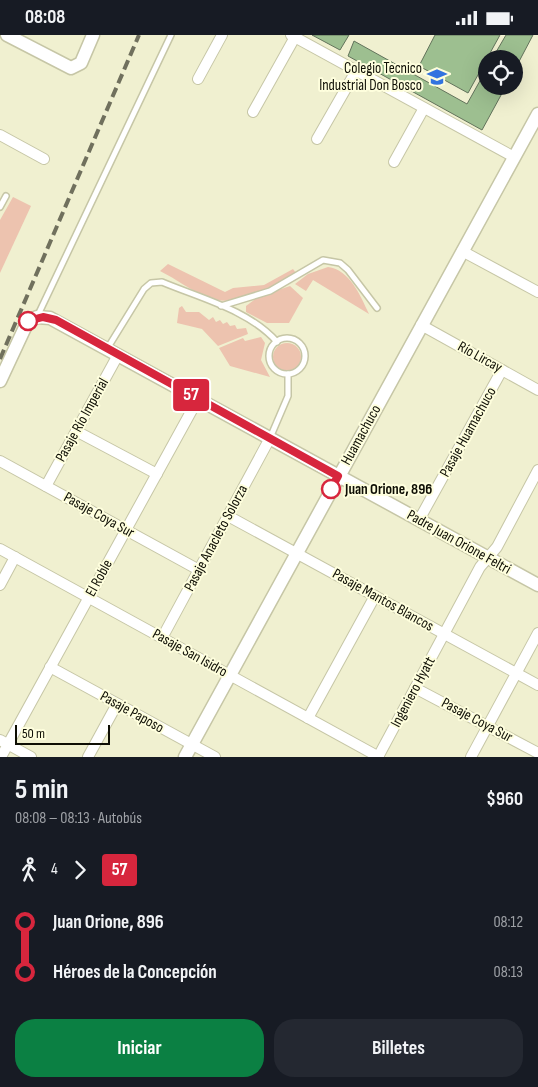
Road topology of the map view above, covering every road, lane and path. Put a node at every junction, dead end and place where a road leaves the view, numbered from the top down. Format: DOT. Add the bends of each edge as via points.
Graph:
graph roads {
  1 [pos="7,35"];
  2 [pos="93,35"];
  3 [pos="171,35"];
  4 [pos="222,35"];
  5 [pos="293,36"];
  6 [pos="356,71"];
  7 [pos="198,79"];
  8 [pos="424,108"];
  9 [pos="253,112"];
  10 [pos="538,114"];
  11 [pos="0,135"];
  12 [pos="317,139"];
  13 [pos="514,157"];
  14 [pos="44,159"];
  15 [pos="394,161"];
  16 [pos="6,196"];
  17 [pos="0,207"];
  18 [pos="462,251"];
  19 [pos="538,292"];
  20 [pos="221,307"];
  21 [pos="377,308"];
  22 [pos="37,317"];
  23 [pos="421,325"];
  24 [pos="277,341"];
  25 [pos="112,352"];
  26 [pos="502,370"];
  27 [pos="288,374"];
  28 [pos="0,381"];
  29 [pos="538,389"];
  30 [pos="198,399"];
  31 [pos="76,431"];
  32 [pos="270,438"];
  33 [pos="0,461"];
  34 [pos="538,470"];
  35 [pos="156,474"];
  36 [pos="338,476"];
  37 [pos="535,483"];
  38 [pos="46,486"];
  39 [pos="228,516"];
  40 [pos="419,520"];
  41 [pos="126,530"];
  42 [pos="0,549"];
  43 [pos="296,553"];
  44 [pos="15,557"];
  45 [pos="488,558"];
  46 [pos="199,570"];
  47 [pos="0,585"];
  48 [pos="538,585"];
  49 [pos="375,596"];
  50 [pos="88,598"];
  51 [pos="538,633"];
  52 [pos="444,634"];
  53 [pos="162,638"];
  54 [pos="50,667"];
  55 [pos="516,673"];
  56 [pos="230,675"];
  57 [pos="538,685"];
  58 [pos="415,687"];
  59 [pos="117,704"];
  60 [pos="308,718"];
  61 [pos="487,726"];
  62 [pos="4,742"];
  63 [pos="192,745"];
  64 [pos="538,753"];
  65 [pos="1,757"];
  66 [pos="31,757"];
  67 [pos="88,757"];
  68 [pos="185,757"];
  69 [pos="214,757"];
  70 [pos="378,757"];
  71 [pos="471,757"];
  1 -- 2 [label="street" via="74,68 81,63"];
  3 -- 22 [label="lane"];
  4 -- 7 [label="street"];
  5 -- 6 [label="street"];
  5 -- 9 [label="street"];
  6 -- 8 [label="street"];
  6 -- 12 [label="street"];
  8 -- 13 [label="street"];
  8 -- 15 [label="street"];
  10 -- 13 [label="street, Huamachuco"];
  11 -- 14 [label="street"];
  13 -- 18 [label="street, Huamachuco"];
  16 -- 17 [label="lane"];
  18 -- 19 [label="street"];
  18 -- 23 [label="street, Huamachuco"];
  20 -- 21 [label="lane" via="270,291 323,260 340,263 348,270"];
  20 -- 24 [label="lane" via="264,327"];
  20 -- 25 [label="lane" via="162,282 151,283 144,289"];
  22 -- 25 [label="street, Padre Juan Orione Feltri" via="56,320"];
  22 -- 28 [label="street" via="25,325"];
  23 -- 26 [label="street, Río Lircay"];
  23 -- 36 [label="street, Huamachuco"];
  24 -- 27 [label="lane" via="270,350 270,362 277,371"];
  24 -- 27 [label="lane" via="293,339 304,351 302,366"];
  25 -- 30 [label="street, Padre Juan Orione Feltri"];
  25 -- 31 [label="street, Pasaje Río Imperial"];
  26 -- 29 [label="street, Río Lircay"];
  26 -- 40 [label="street, Pasaje Huamachuco"];
  27 -- 32 [label="lane" via="288,396"];
  30 -- 32 [label="street, Padre Juan Orione Feltri"];
  30 -- 35 [label="street, El Roble"];
  31 -- 35 [label="street"];
  31 -- 38 [label="street, Pasaje Río Imperial"];
  32 -- 36 [label="street, Padre Juan Orione Feltri"];
  32 -- 39 [label="street, Pasaje Anacleto Solorza"];
  33 -- 38 [label="street, Pasaje Coya Sur"];
  34 -- 37 [label="street, Ingeniero Hyatt"];
  35 -- 41 [label="street, El Roble"];
  36 -- 40 [label="street, Padre Juan Orione Feltri"];
  36 -- 43 [label="street, Huamachuco"];
  37 -- 45 [label="street, Ingeniero Hyatt"];
  38 -- 41 [label="street, Pasaje Coya Sur"];
  39 -- 43 [label="street, Pasaje Mantos Blancos"];
  39 -- 46 [label="street, Pasaje Anacleto Solorza"];
  40 -- 45 [label="street, Padre Juan Orione Feltri"];
  41 -- 46 [label="street, Pasaje Coya Sur"];
  41 -- 50 [label="street, El Roble"];
  42 -- 44 [label="street, Pasaje San Isidro"];
  43 -- 49 [label="street, Pasaje Mantos Blancos"];
  43 -- 56 [label="street, Huamachuco"];
  44 -- 47 [label="street"];
  44 -- 50 [label="street, Pasaje San Isidro"];
  45 -- 48 [label="street, Padre Juan Orione Feltri"];
  45 -- 52 [label="street, Ingeniero Hyatt"];
  46 -- 53 [label="street, Pasaje Anacleto Solorza"];
  49 -- 52 [label="street, Pasaje Mantos Blancos"];
  49 -- 60 [label="street"];
  50 -- 53 [label="street, Pasaje San Isidro"];
  50 -- 54 [label="street, El Roble"];
  51 -- 55 [label="street"];
  52 -- 55 [label="street, Pasaje Mantos Blancos"];
  52 -- 58 [label="street, Ingeniero Hyatt"];
  53 -- 56 [label="street, Pasaje San Isidro"];
  54 -- 59 [label="street, Pasaje Paposo"];
  54 -- 62 [label="street, El Roble"];
  55 -- 57 [label="street, Pasaje Mantos Blancos"];
  55 -- 61 [label="street"];
  56 -- 60 [label="street, Pasaje San Isidro"];
  56 -- 63 [label="street, Huamachuco"];
  58 -- 61 [label="street, Pasaje Coya Sur"];
  58 -- 70 [label="street, Ingeniero Hyatt"];
  59 -- 63 [label="street, Pasaje Paposo"];
  59 -- 67 [label="street"];
  60 -- 70 [label="street, Pasaje San Isidro"];
  61 -- 64 [label="street, Pasaje Coya Sur"];
  61 -- 71 [label="street"];
  62 -- 65 [label="street, El Roble"];
  62 -- 66 [label="street"];
  63 -- 68 [label="street, Huamachuco"];
  63 -- 69 [label="street, Pasaje Paposo"];
}
